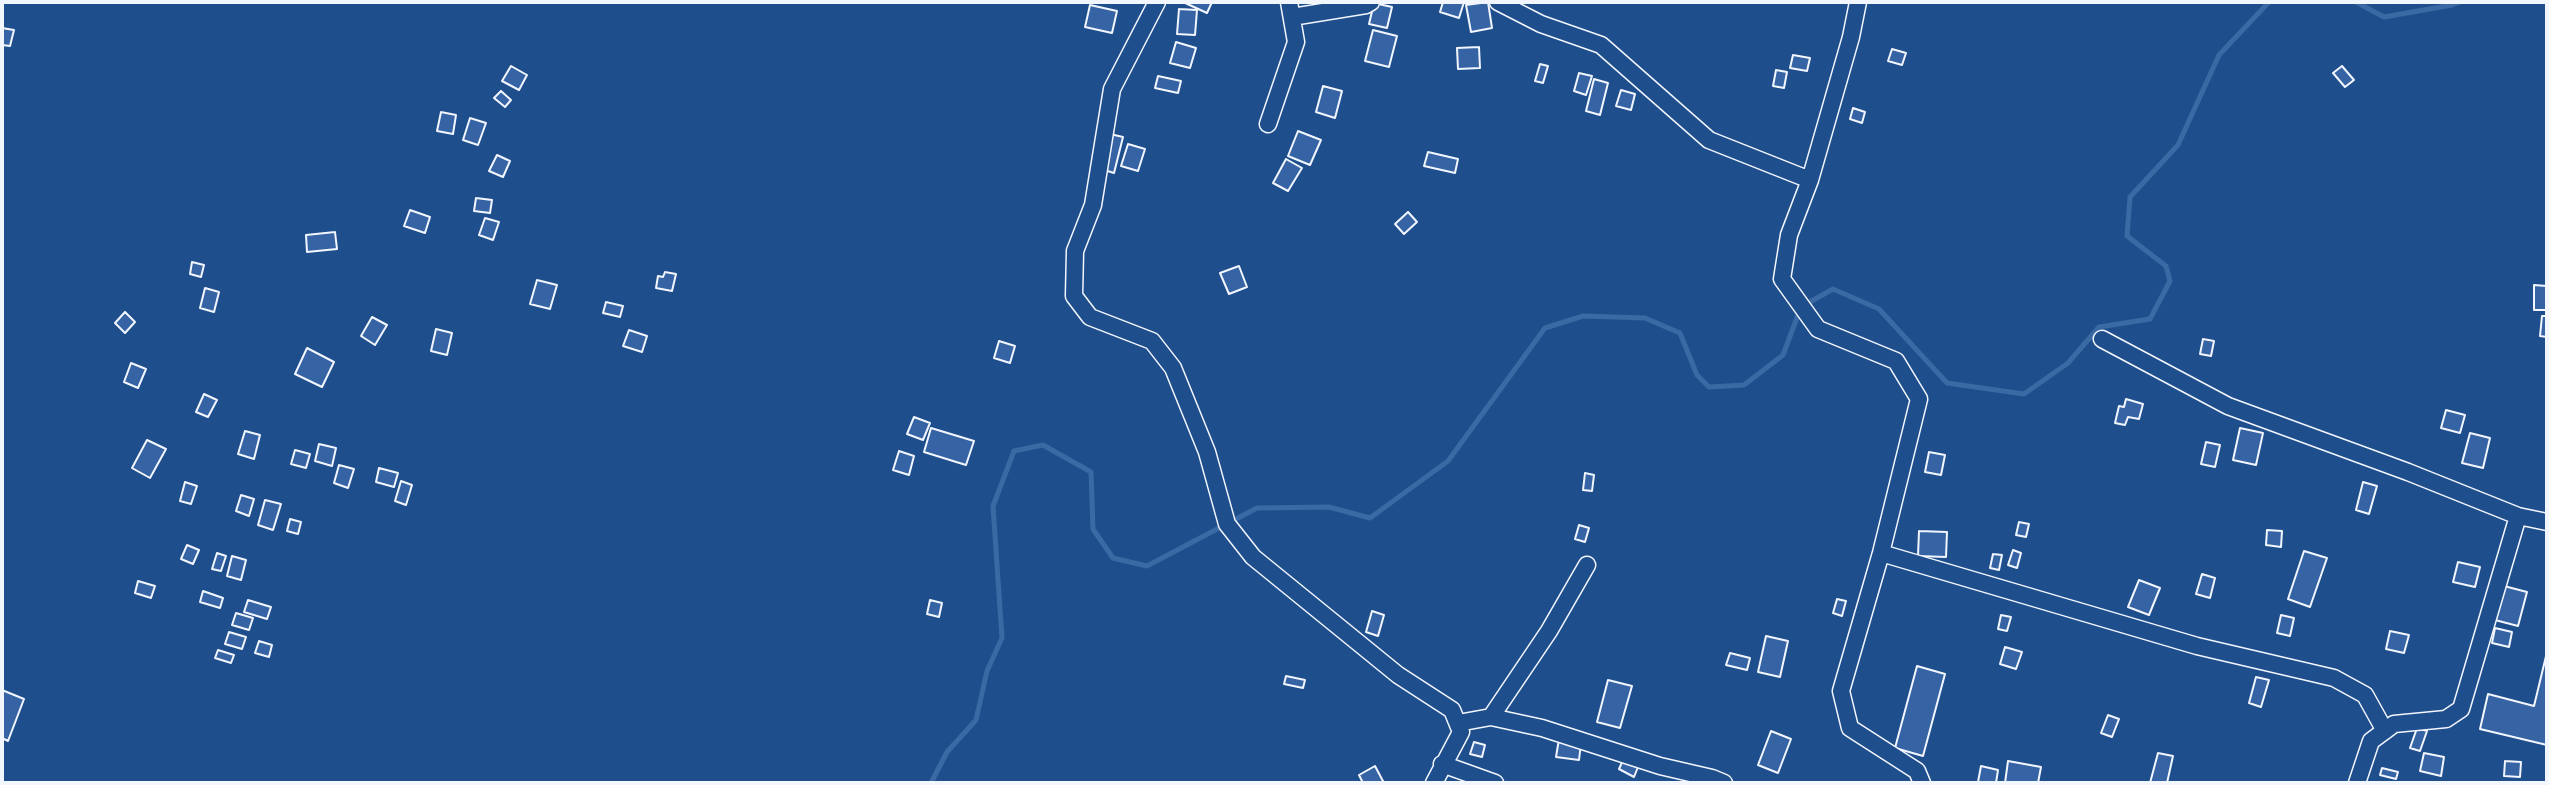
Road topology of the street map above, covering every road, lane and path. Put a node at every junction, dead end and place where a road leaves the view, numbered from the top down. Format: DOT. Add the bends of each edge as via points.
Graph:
graph roads {
  1 [pos="1157,2"];
  2 [pos="1371,2"];
  3 [pos="1498,2"];
  4 [pos="1858,2"];
  5 [pos="1290,9"];
  6 [pos="1268,124"];
  7 [pos="1810,180"];
  8 [pos="2102,339"];
  9 [pos="2518,516"];
  10 [pos="2547,522"];
  11 [pos="1881,553"];
  12 [pos="1587,565"];
  13 [pos="1491,717"];
  14 [pos="1458,723"];
  15 [pos="2385,731"];
  16 [pos="1442,764"];
  17 [pos="1434,783"];
  18 [pos="1495,783"];
  19 [pos="1724,783"];
  20 [pos="1922,783"];
  21 [pos="2357,783"];
  1 -- 14 [label="street" via="1112,89 1093,205 1075,251 1074,296 1090,317 1152,341 1173,368 1207,452 1227,523 1253,557 1398,675 1452,710"];
  2 -- 5 [label="street"];
  3 -- 7 [label="street" via="1541,24 1601,45 1709,140"];
  4 -- 7 [label="street"];
  5 -- 6 [label="street" via="1296,42"];
  7 -- 11 [label="street" via="1789,235 1782,279 1818,329 1896,361 1919,399"];
  8 -- 9 [label="street" via="2228,406"];
  9 -- 10 [label="street"];
  9 -- 15 [label="street" via="2461,709 2446,719 2394,724"];
  11 -- 15 [label="street" via="2197,646 2334,678 2365,695"];
  11 -- 20 [label="street" via="1841,691 1850,728 1917,771"];
  12 -- 13 [label="street"];
  13 -- 14 [label="street"];
  13 -- 19 [label="street"];
  14 -- 16 [label="street" via="1461,732"];
  15 -- 21 [label="street" via="2371,741"];
  16 -- 17 [label="street"];
  16 -- 18 [label="street"];
}
